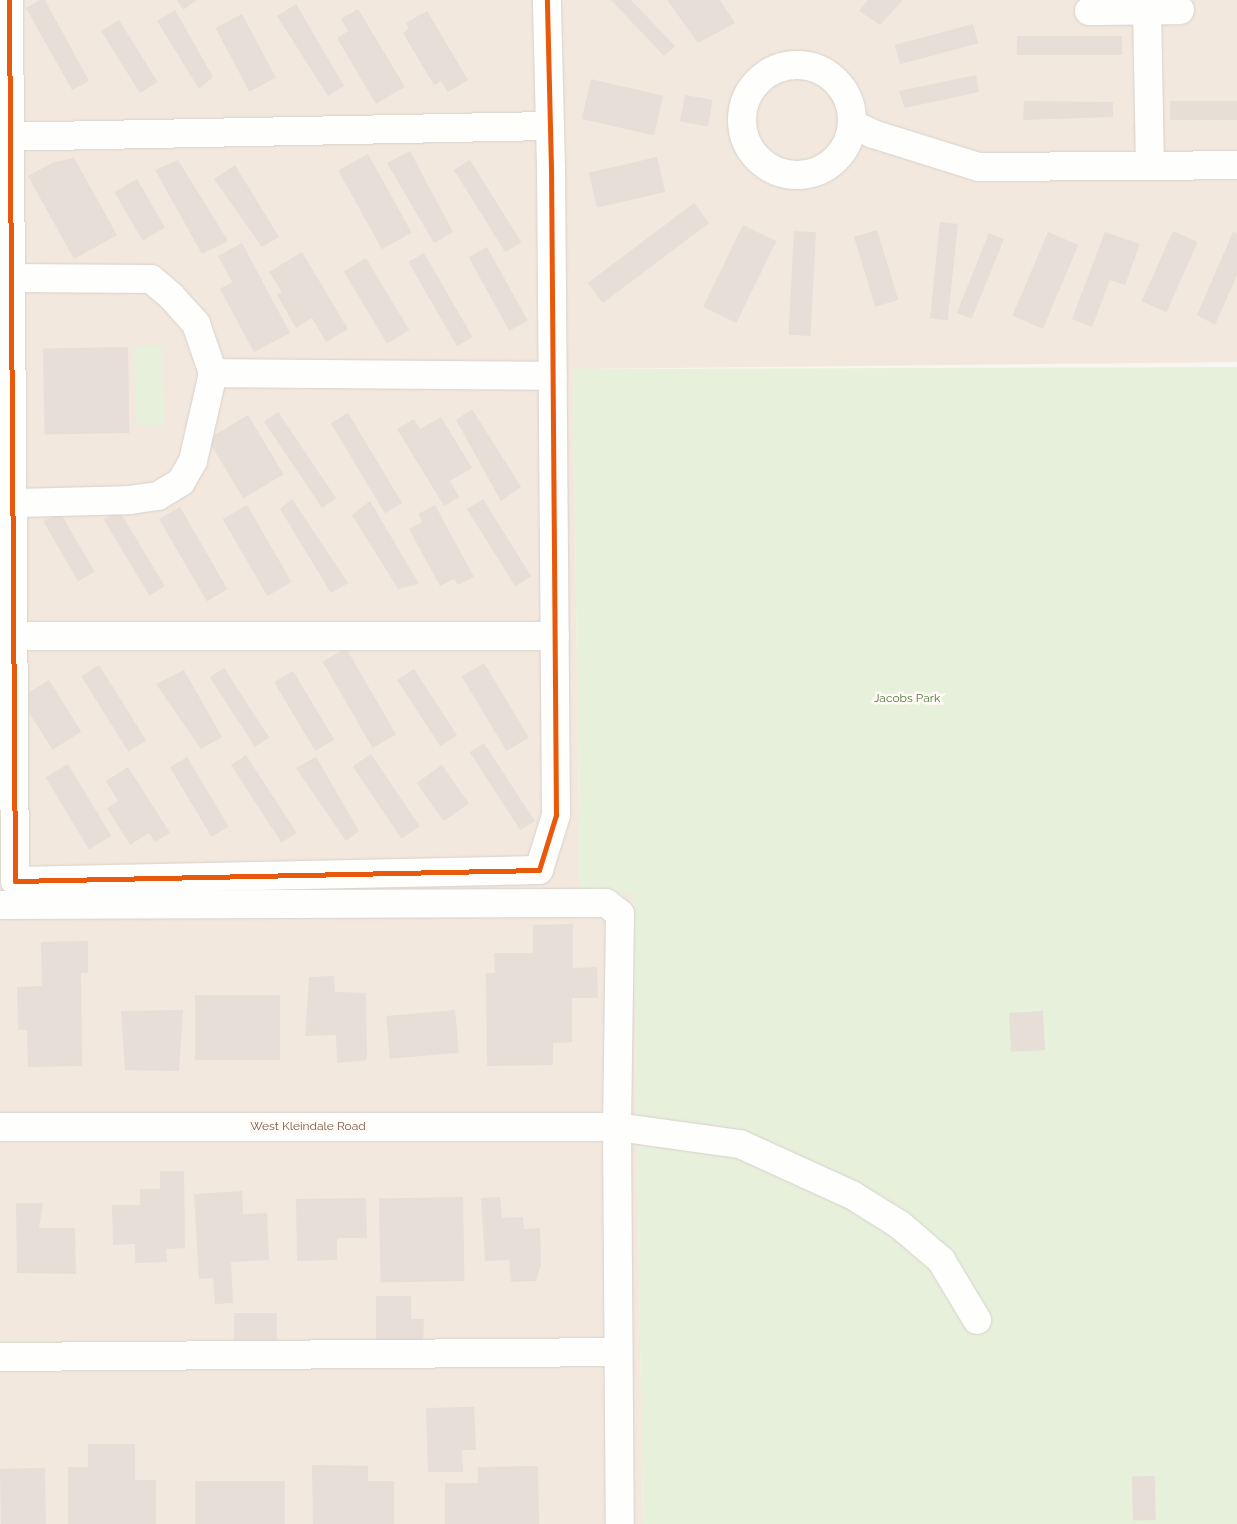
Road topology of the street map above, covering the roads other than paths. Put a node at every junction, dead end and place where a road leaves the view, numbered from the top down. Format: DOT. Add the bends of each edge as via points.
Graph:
graph roads {
  1 [pos="9,0"];
  2 [pos="546,0"];
  3 [pos="1147,10"];
  4 [pos="1180,10"];
  5 [pos="1089,11"];
  6 [pos="852,124"];
  7 [pos="550,126"];
  8 [pos="5,137"];
  9 [pos="1237,165"];
  10 [pos="1150,166"];
  11 [pos="11,278"];
  12 [pos="213,373"];
  13 [pos="6,376"];
  14 [pos="553,376"];
  15 [pos="12,503"];
  16 [pos="9,621"];
  17 [pos="555,636"];
  18 [pos="0,905"];
  19 [pos="0,1127"];
  20 [pos="617,1127"];
  21 [pos="977,1320"];
  22 [pos="618,1352"];
  23 [pos="0,1357"];
  24 [pos="620,1524"];
  1 -- 8 [label="street"];
  2 -- 7 [label="street"];
  3 -- 4 [label="street"];
  3 -- 5 [label="street"];
  3 -- 10 [label="street"];
  6 -- 6 [label="street" via="851,107 844,90 832,77 816,68 798,65 780,68 764,76 752,88 744,105 742,122 745,140 754,156 769,168 786,174 805,175 823,169 838,158 848,143"];
  6 -- 10 [label="street" via="872,134 979,167"];
  7 -- 8 [label="street"];
  7 -- 14 [label="street"];
  8 -- 11 [label="street"];
  9 -- 10 [label="street"];
  11 -- 12 [label="street" via="151,279 196,324"];
  11 -- 13 [label="street"];
  12 -- 14 [label="street"];
  12 -- 15 [label="street" via="193,461 181,482 158,496 130,500"];
  13 -- 15 [label="street"];
  14 -- 17 [label="street"];
  15 -- 16 [label="street"];
  16 -- 17 [label="street"];
  16 -- 17 [label="street" via="15,881 539,870 556,815"];
  18 -- 20 [label="street" via="606,903 620,914"];
  19 -- 20 [label="street, West Kleindale Road"];
  20 -- 21 [label="street, West Kleindale Road" via="740,1144 852,1195 900,1225 941,1260"];
  20 -- 22 [label="street"];
  22 -- 23 [label="street"];
  22 -- 24 [label="street"];
}
